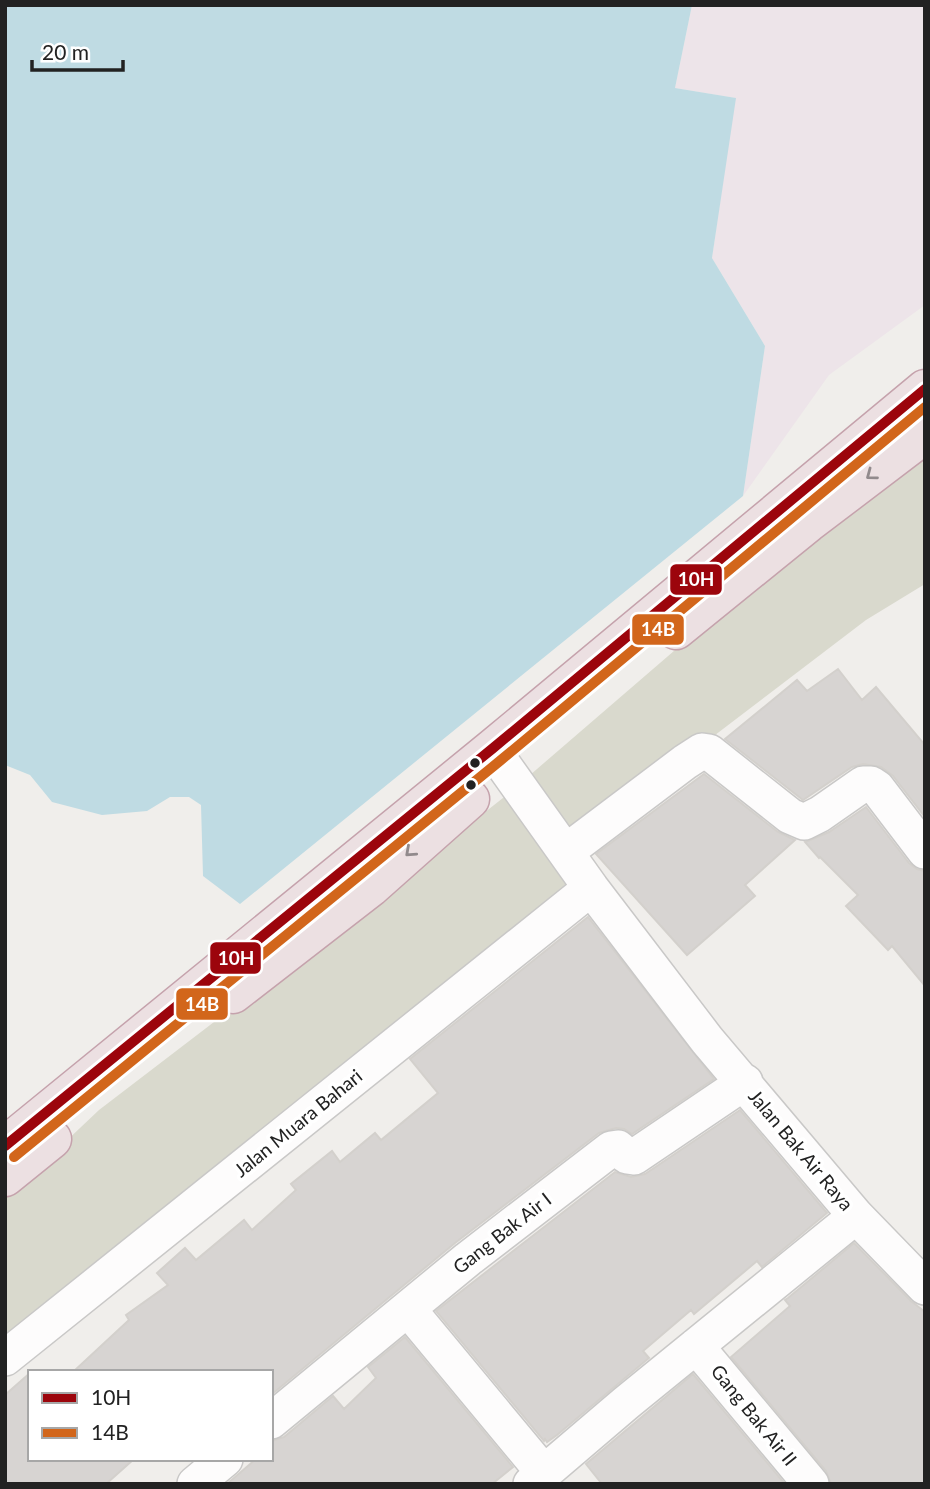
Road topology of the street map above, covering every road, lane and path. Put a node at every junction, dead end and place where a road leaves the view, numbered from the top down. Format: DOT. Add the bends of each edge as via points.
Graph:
graph roads {
  1 [pos="925,389"];
  2 [pos="925,434"];
  3 [pos="499,758"];
  4 [pos="925,850"];
  5 [pos="567,851"];
  6 [pos="591,888"];
  7 [pos="745,1082"];
  8 [pos="5,1146"];
  9 [pos="5,1177"];
  10 [pos="856,1216"];
  11 [pos="925,1287"];
  12 [pos="408,1309"];
  13 [pos="696,1346"];
  14 [pos="5,1358"];
  15 [pos="273,1419"];
  16 [pos="223,1461"];
  17 [pos="547,1477"];
  18 [pos="195,1484"];
  19 [pos="811,1484"];
  1 -- 3 [label="highway"];
  2 -- 3 [label="highway, one-way"];
  3 -- 5 [label="street, Jalan Bak Air Raya"];
  3 -- 8 [label="highway"];
  3 -- 9 [label="highway, one-way" via="371,887"];
  4 -- 5 [label="street" via="871,784 863,784 804,822 709,752 700,752"];
  5 -- 6 [label="street, Jalan Bak Air Raya"];
  6 -- 7 [label="street, Jalan Bak Air Raya" via="707,1040"];
  6 -- 14 [label="street, Jalan Muara Bahari"];
  7 -- 10 [label="street, Jalan Bak Air Raya"];
  7 -- 12 [label="street, Gang Bak Air I" via="634,1157 611,1149"];
  10 -- 11 [label="street"];
  10 -- 13 [label="street, Jalan Bak Air Raya"];
  12 -- 15 [label="street, Gang Bak Air I"];
  12 -- 17 [label="street"];
  13 -- 17 [label="street, Jalan Bak Air Raya"];
  13 -- 19 [label="street, Gang Bak Air II"];
  16 -- 18 [label="street"];
}
